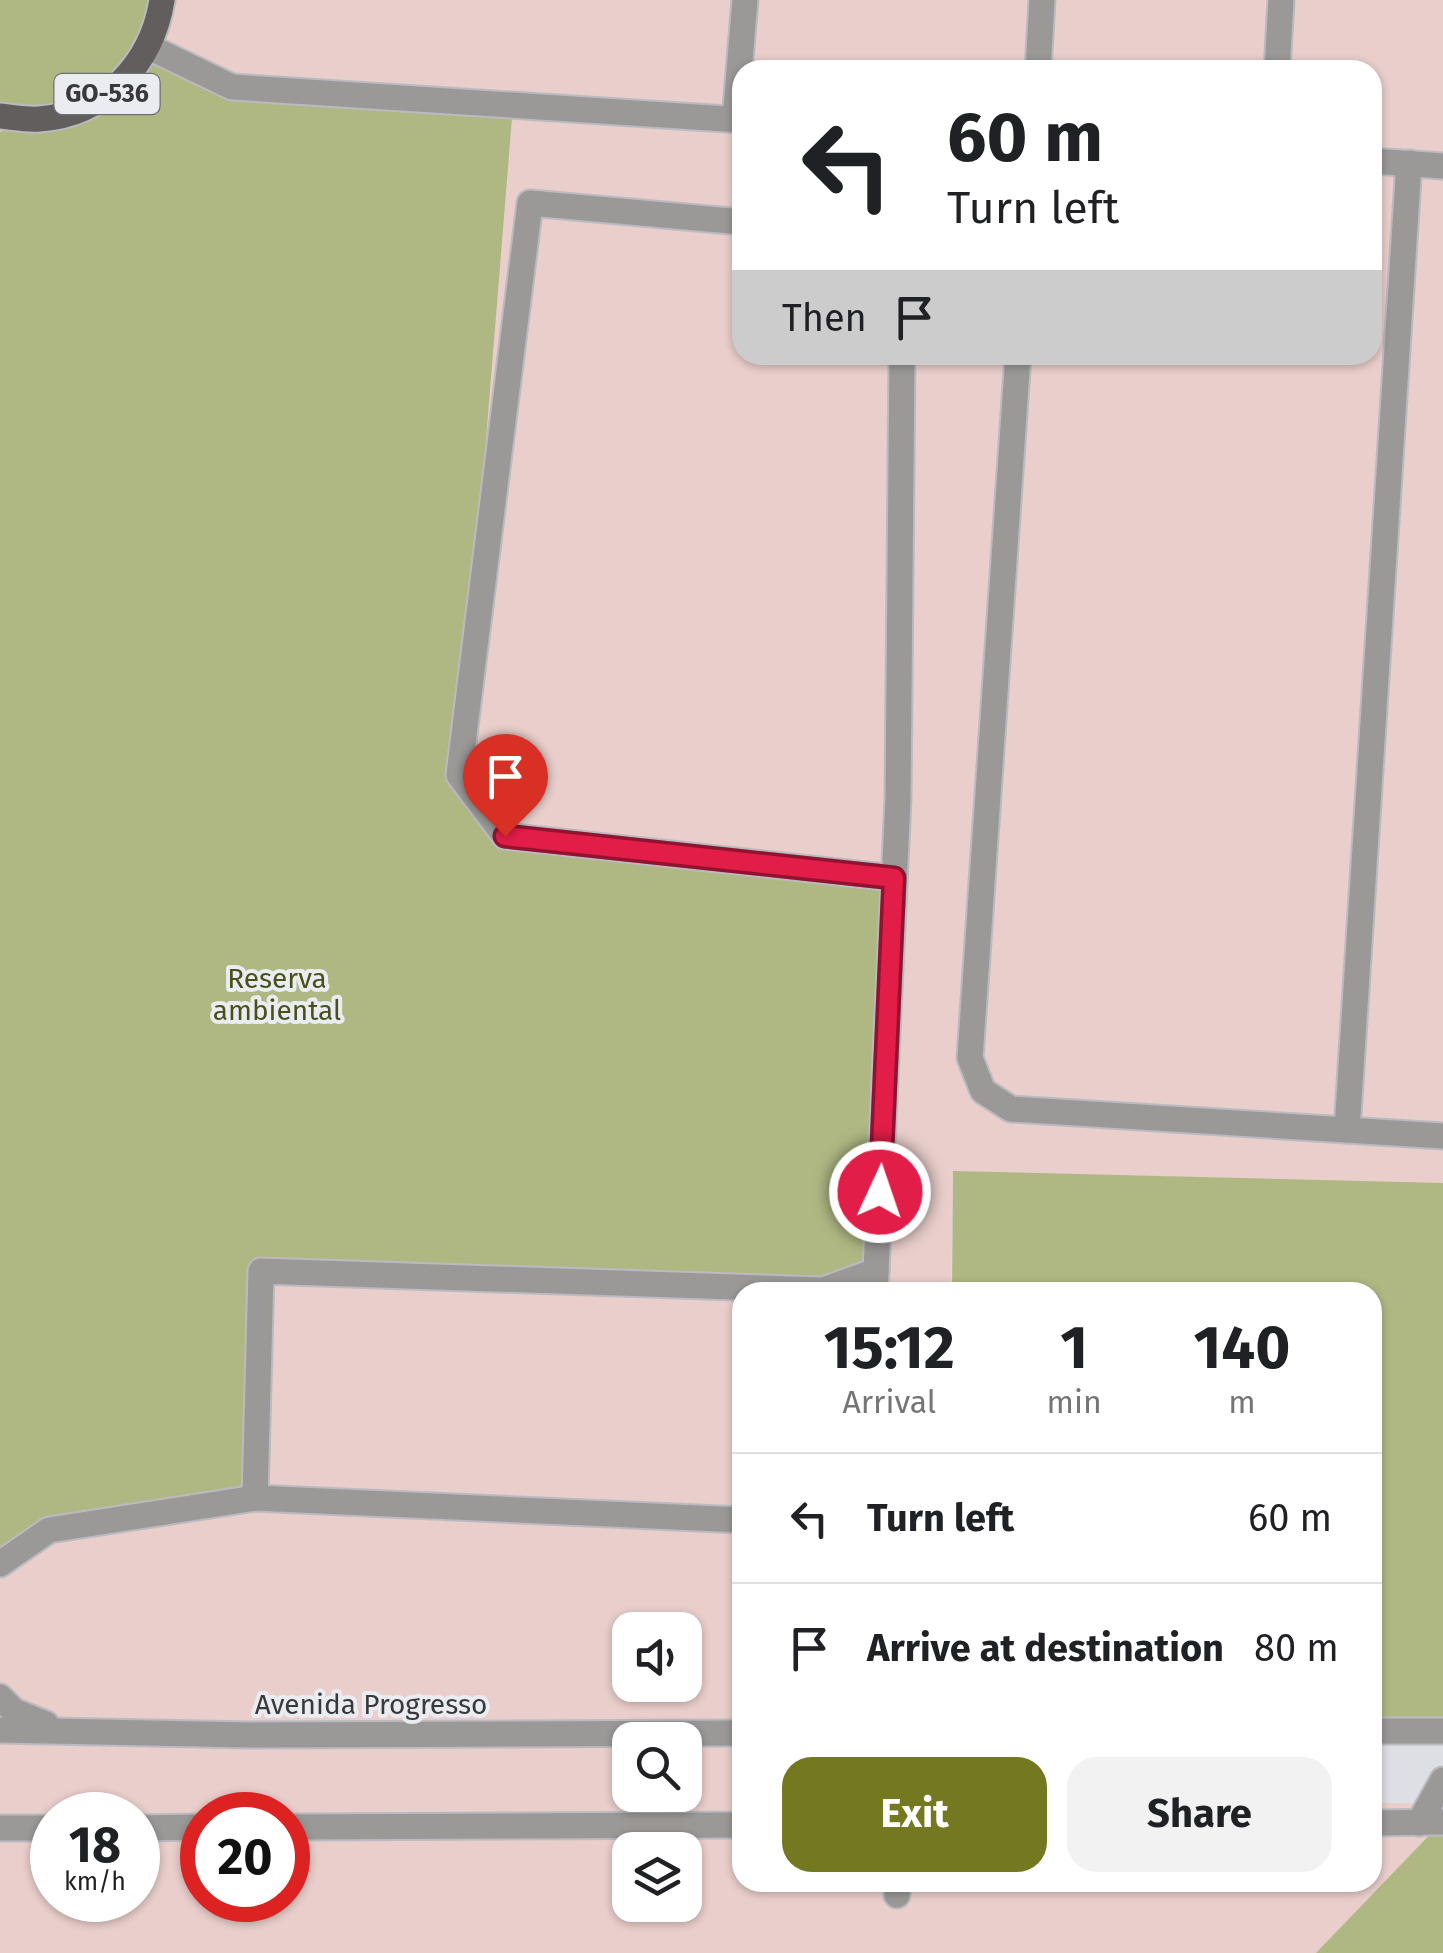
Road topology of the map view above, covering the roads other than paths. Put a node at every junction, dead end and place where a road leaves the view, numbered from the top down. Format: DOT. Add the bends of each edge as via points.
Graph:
graph roads {
  1 [pos="162,0"];
  2 [pos="746,0"];
  3 [pos="1042,0"];
  4 [pos="1281,0"];
  5 [pos="149,47"];
  6 [pos="742,60"];
  7 [pos="1039,60"];
  8 [pos="1278,60"];
  9 [pos="0,116"];
  10 [pos="38,119"];
  11 [pos="732,120"];
  12 [pos="0,132"];
  13 [pos="1382,162"];
  14 [pos="1409,163"];
  15 [pos="1443,166"];
  16 [pos="732,221"];
  17 [pos="902,365"];
  18 [pos="1017,365"];
  19 [pos="894,878"];
  20 [pos="1347,1130"];
  21 [pos="1443,1136"];
  22 [pos="876,1282"];
  23 [pos="732,1289"];
  24 [pos="255,1498"];
  25 [pos="732,1520"];
  26 [pos="0,1564"];
  27 [pos="0,1697"];
  28 [pos="0,1730"];
  29 [pos="65,1730"];
  30 [pos="1443,1730"];
  31 [pos="1382,1731"];
  32 [pos="732,1733"];
  33 [pos="1443,1780"];
  34 [pos="1431,1822"];
  35 [pos="1382,1823"];
  36 [pos="732,1826"];
  37 [pos="310,1827"];
  38 [pos="0,1828"];
  39 [pos="30,1828"];
  1 -- 5 [label="main road, GO-536"];
  2 -- 6 [label="street"];
  3 -- 7 [label="street"];
  4 -- 8 [label="street"];
  5 -- 10 [label="main road, GO-536" via="130,76 103,98"];
  5 -- 11 [label="street" via="232,87"];
  9 -- 10 [label="main road, GO-536"];
  10 -- 12 [label="main road, GO-536"];
  13 -- 14 [label="street"];
  14 -- 15 [label="street"];
  14 -- 20 [label="street"];
  16 -- 19 [label="street" via="530,203 460,775 505,836"];
  17 -- 19 [label="street"];
  18 -- 20 [label="street" via="970,1058 983,1091 1011,1109"];
  19 -- 22 [label="street"];
  20 -- 21 [label="street"];
  23 -- 24 [label="street" via="261,1272"];
  24 -- 25 [label="street"];
  24 -- 26 [label="street" via="49,1530"];
  27 -- 29 [label="street" via="14,1711"];
  28 -- 29 [label="street, Avenida Progresso"];
  29 -- 32 [label="street, Avenida Progresso"];
  30 -- 31 [label="street"];
  33 -- 34 [label="street"];
  34 -- 35 [label="street"];
  36 -- 37 [label="street"];
  38 -- 39 [label="street"];
}
